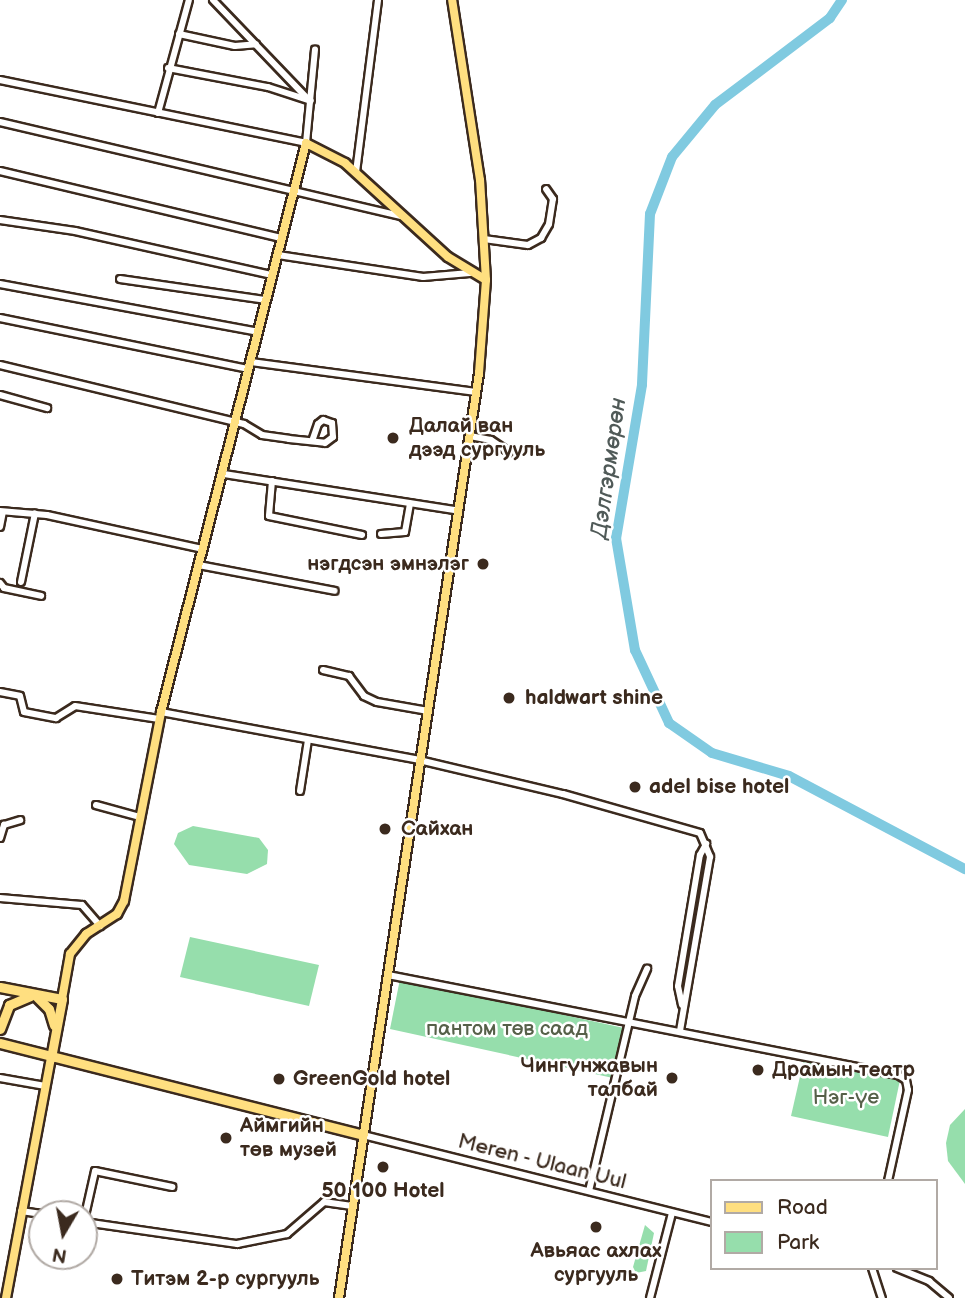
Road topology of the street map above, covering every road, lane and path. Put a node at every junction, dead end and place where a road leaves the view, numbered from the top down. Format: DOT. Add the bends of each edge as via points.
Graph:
graph roads {
  1 [pos="189,0"];
  2 [pos="213,0"];
  3 [pos="378,0"];
  4 [pos="452,0"];
  5 [pos="179,34"];
  6 [pos="256,44"];
  7 [pos="315,48"];
  8 [pos="168,68"];
  9 [pos="0,80"];
  10 [pos="311,101"];
  11 [pos="158,113"];
  12 [pos="0,122"];
  13 [pos="306,144"];
  14 [pos="0,171"];
  15 [pos="356,172"];
  16 [pos="546,189"];
  17 [pos="294,190"];
  18 [pos="407,217"];
  19 [pos="0,220"];
  20 [pos="282,238"];
  21 [pos="484,239"];
  22 [pos="278,256"];
  23 [pos="470,273"];
  24 [pos="272,275"];
  25 [pos="120,279"];
  26 [pos="486,280"];
  27 [pos="0,284"];
  28 [pos="266,300"];
  29 [pos="0,318"];
  30 [pos="258,332"];
  31 [pos="0,365"];
  32 [pos="250,366"];
  33 [pos="476,392"];
  34 [pos="0,396"];
  35 [pos="47,408"];
  36 [pos="235,423"];
  37 [pos="470,436"];
  38 [pos="312,441"];
  39 [pos="509,453"];
  40 [pos="224,474"];
  41 [pos="272,481"];
  42 [pos="410,503"];
  43 [pos="459,511"];
  44 [pos="1,512"];
  45 [pos="35,513"];
  46 [pos="0,527"];
  47 [pos="381,534"];
  48 [pos="362,536"];
  49 [pos="203,549"];
  50 [pos="198,565"];
  51 [pos="21,582"];
  52 [pos="0,583"];
  53 [pos="335,591"];
  54 [pos="41,596"];
  55 [pos="323,670"];
  56 [pos="0,692"];
  57 [pos="428,711"];
  58 [pos="160,715"];
  59 [pos="308,740"];
  60 [pos="419,760"];
  61 [pos="300,791"];
  62 [pos="96,805"];
  63 [pos="140,817"];
  64 [pos="20,820"];
  65 [pos="0,838"];
  66 [pos="706,844"];
  67 [pos="0,898"];
  68 [pos="100,926"];
  69 [pos="647,969"];
  70 [pos="388,975"];
  71 [pos="0,987"];
  72 [pos="34,996"];
  73 [pos="62,999"];
  74 [pos="683,1007"];
  75 [pos="629,1020"];
  76 [pos="0,1030"];
  77 [pos="55,1030"];
  78 [pos="680,1030"];
  79 [pos="1,1046"];
  80 [pos="51,1058"];
  81 [pos="0,1078"];
  82 [pos="45,1086"];
  83 [pos="363,1135"];
  84 [pos="888,1179"];
  85 [pos="172,1186"];
  86 [pos="589,1191"];
  87 [pos="89,1200"];
  88 [pos="354,1206"];
  89 [pos="21,1211"];
  90 [pos="28,1212"];
  91 [pos="672,1213"];
  92 [pos="710,1222"];
  93 [pos="98,1223"];
  94 [pos="873,1270"];
  95 [pos="902,1270"];
  96 [pos="4,1281"];
  97 [pos="6,1298"];
  98 [pos="339,1298"];
  99 [pos="650,1298"];
  100 [pos="882,1298"];
  101 [pos="949,1298"];
  1 -- 5 [label="street"];
  2 -- 6 [label="street"];
  3 -- 15 [label="street"];
  4 -- 21 [label="main road" via="480,180"];
  5 -- 6 [label="street" via="235,46"];
  5 -- 8 [label="street"];
  6 -- 10 [label="street"];
  7 -- 10 [label="street"];
  8 -- 10 [label="street" via="268,86"];
  8 -- 11 [label="street"];
  9 -- 11 [label="street"];
  10 -- 13 [label="street"];
  11 -- 13 [label="street"];
  12 -- 17 [label="street"];
  13 -- 15 [label="main road" via="326,151"];
  13 -- 17 [label="main road"];
  14 -- 20 [label="street"];
  15 -- 18 [label="main road"];
  16 -- 21 [label="street" via="553,199 549,224 541,238 528,245"];
  17 -- 18 [label="street"];
  17 -- 20 [label="main road"];
  18 -- 23 [label="main road"];
  19 -- 24 [label="street" via="75,231"];
  20 -- 22 [label="main road"];
  21 -- 26 [label="main road"];
  22 -- 23 [label="street" via="423,277"];
  22 -- 24 [label="main road"];
  23 -- 26 [label="main road"];
  24 -- 28 [label="main road"];
  25 -- 28 [label="street"];
  26 -- 33 [label="main road"];
  27 -- 30 [label="street"];
  28 -- 30 [label="main road"];
  29 -- 32 [label="street"];
  30 -- 32 [label="main road"];
  31 -- 36 [label="street"];
  32 -- 33 [label="street"];
  32 -- 36 [label="main road"];
  33 -- 37 [label="main road"];
  34 -- 35 [label="street"];
  36 -- 38 [label="street" via="262,435"];
  36 -- 40 [label="main road"];
  37 -- 39 [label="street" via="491,440"];
  37 -- 43 [label="main road"];
  40 -- 41 [label="street"];
  40 -- 49 [label="main road"];
  41 -- 42 [label="street"];
  41 -- 48 [label="street" via="269,516"];
  42 -- 43 [label="street"];
  42 -- 47 [label="street" via="405,532"];
  43 -- 57 [label="main road"];
  44 -- 45 [label="street"];
  44 -- 46 [label="street"];
  45 -- 49 [label="street"];
  45 -- 51 [label="street"];
  49 -- 50 [label="main road"];
  50 -- 53 [label="street"];
  50 -- 58 [label="main road"];
  52 -- 54 [label="street" via="4,588"];
  55 -- 57 [label="street" via="349,676 364,696 377,702"];
  56 -- 58 [label="street" via="20,696 24,712 54,717 75,706"];
  57 -- 60 [label="main road"];
  58 -- 59 [label="street"];
  58 -- 63 [label="main road"];
  59 -- 60 [label="street"];
  59 -- 61 [label="street"];
  60 -- 66 [label="street" via="700,833"];
  60 -- 70 [label="main road"];
  62 -- 63 [label="street"];
  63 -- 68 [label="main road" via="121,909"];
  64 -- 65 [label="street" via="4,825"];
  66 -- 74 [label="street" via="710,857"];
  66 -- 74 [label="street" via="700,855 678,986"];
  67 -- 68 [label="street" via="82,905"];
  68 -- 73 [label="main road" via="82,938 70,954"];
  69 -- 75 [label="street"];
  70 -- 75 [label="street"];
  70 -- 83 [label="main road"];
  71 -- 72 [label="highway"];
  72 -- 73 [label="highway"];
  72 -- 76 [label="highway" via="9,1005"];
  72 -- 77 [label="highway" via="49,1009"];
  73 -- 77 [label="highway"];
  74 -- 78 [label="street"];
  75 -- 78 [label="street"];
  75 -- 86 [label="street"];
  76 -- 79 [label="highway"];
  77 -- 80 [label="highway"];
  78 -- 84 [label="street" via="906,1080"];
  79 -- 80 [label="highway"];
  80 -- 82 [label="main road"];
  80 -- 83 [label="highway"];
  81 -- 82 [label="street"];
  82 -- 89 [label="main road"];
  83 -- 86 [label="street, Meren - Ulaan Uul"];
  83 -- 88 [label="main road"];
  85 -- 87 [label="street" via="96,1171"];
  86 -- 91 [label="street, Meren - Ulaan Uul"];
  88 -- 93 [label="street" via="324,1202 287,1234 237,1244"];
  88 -- 98 [label="main road"];
  89 -- 90 [label="street"];
  89 -- 96 [label="main road"];
  91 -- 92 [label="street, Meren - Ulaan Uul"];
  91 -- 99 [label="street"];
  94 -- 100 [label="street"];
  95 -- 101 [label="street" via="929,1281"];
  96 -- 97 [label="main road"];
}
